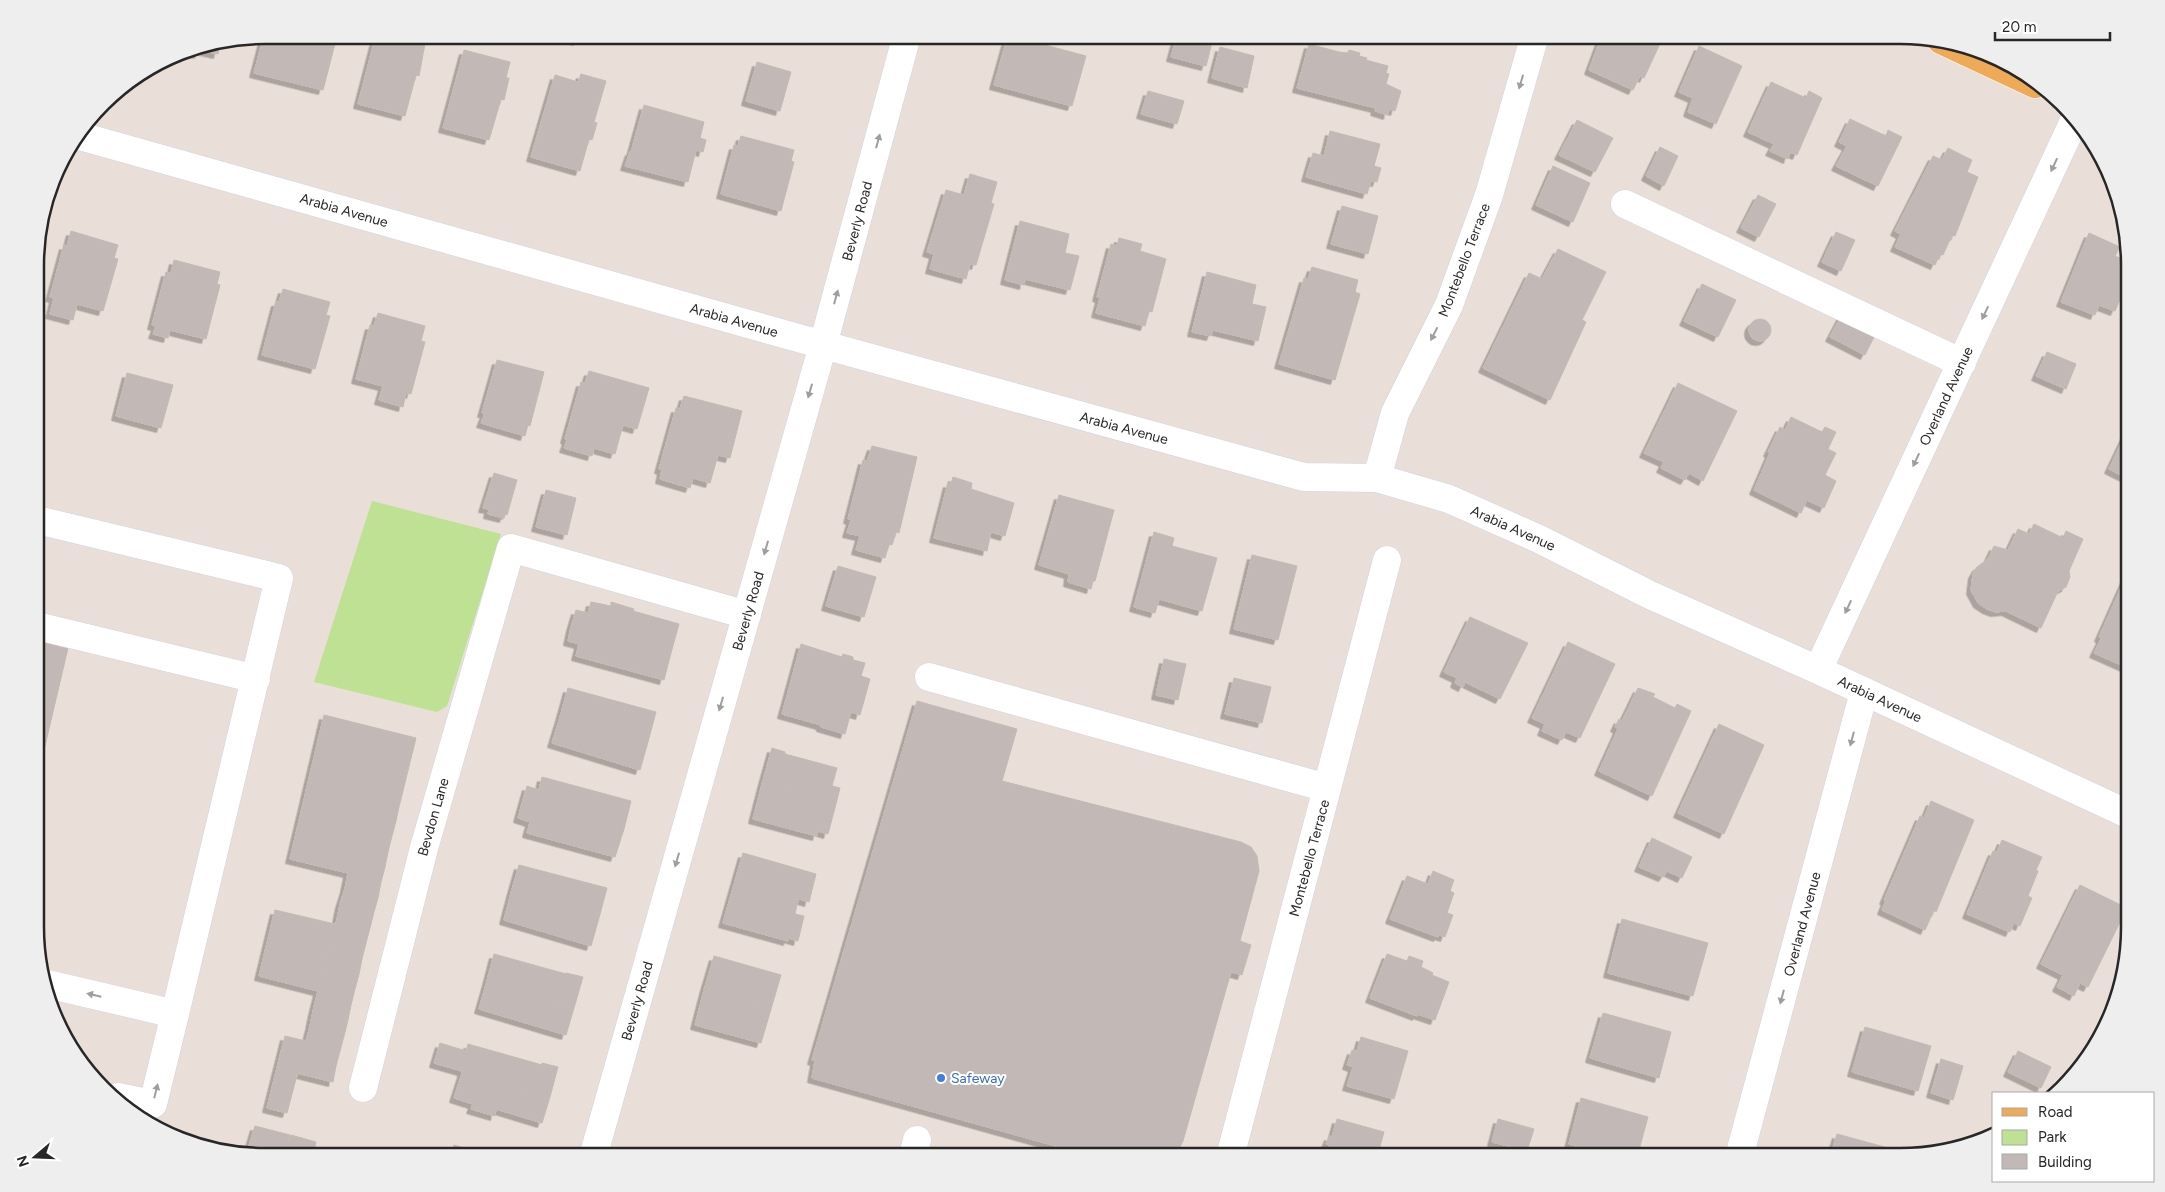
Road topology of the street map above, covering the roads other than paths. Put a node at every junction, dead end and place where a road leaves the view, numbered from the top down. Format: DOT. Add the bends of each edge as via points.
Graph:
graph roads {
  1 [pos="905,44"];
  2 [pos="1532,44"];
  3 [pos="2072,126"];
  4 [pos="84,137"];
  5 [pos="1625,204"];
  6 [pos="823,345"];
  7 [pos="1962,363"];
  8 [pos="1377,478"];
  9 [pos="44,522"];
  10 [pos="1387,560"];
  11 [pos="747,615"];
  12 [pos="44,628"];
  13 [pos="1818,670"];
  14 [pos="929,677"];
  15 [pos="256,679"];
  16 [pos="1864,692"];
  17 [pos="1327,788"];
  18 [pos="2121,811"];
  19 [pos="51,985"];
  20 [pos="175,1014"];
  21 [pos="363,1088"];
  22 [pos="125,1098"];
  23 [pos="596,1148"];
  24 [pos="1232,1148"];
  25 [pos="1742,1148"];
  6 -- 1 [label="street, Beverly Road, one-way"];
  2 -- 8 [label="street, Montebello Terrace, one-way" via="1489,195 1449,305 1395,413"];
  3 -- 7 [label="street, Overland Avenue, one-way"];
  4 -- 6 [label="street, Arabia Avenue"];
  5 -- 7 [label="street"];
  6 -- 8 [label="street, Arabia Avenue" via="1304,477"];
  6 -- 11 [label="street, Beverly Road, one-way"];
  7 -- 13 [label="street, Overland Avenue, one-way"];
  8 -- 13 [label="street, Arabia Avenue" via="1449,499 1539,538 1650,595"];
  9 -- 15 [label="street" via="279,578"];
  10 -- 17 [label="street, Montebello Terrace"];
  11 -- 21 [label="street, Bevdon Lane" via="512,548 427,839"];
  11 -- 23 [label="street, Beverly Road, one-way"];
  12 -- 15 [label="street"];
  13 -- 16 [label="street, Arabia Avenue"];
  14 -- 17 [label="street"];
  15 -- 20 [label="street"];
  16 -- 18 [label="street, Arabia Avenue"];
  16 -- 25 [label="street, Overland Avenue, one-way"];
  17 -- 24 [label="street, Montebello Terrace"];
  20 -- 19 [label="street, one-way"];
  22 -- 20 [label="street, one-way" via="153,1104"];
}
